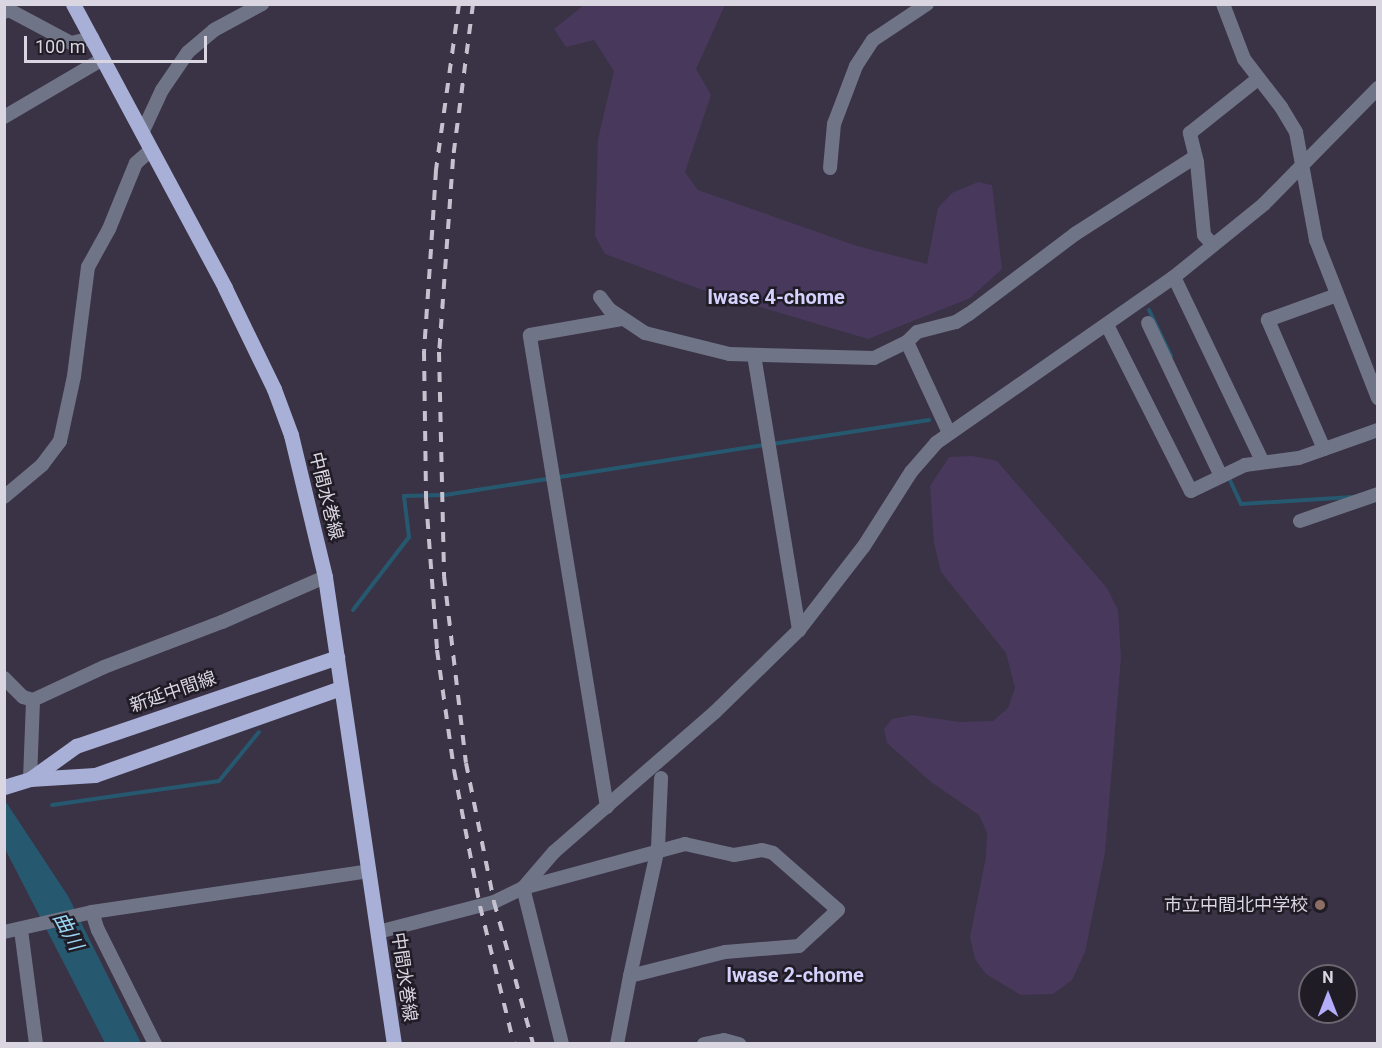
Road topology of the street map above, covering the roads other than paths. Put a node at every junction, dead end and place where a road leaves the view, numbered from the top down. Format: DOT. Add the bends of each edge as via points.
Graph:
graph roads {
  1 [pos="73,4"];
  2 [pos="262,4"];
  3 [pos="927,4"];
  4 [pos="1223,4"];
  5 [pos="4,12"];
  6 [pos="92,38"];
  7 [pos="103,59"];
  8 [pos="1258,79"];
  9 [pos="1377,88"];
  10 [pos="4,117"];
  11 [pos="142,134"];
  12 [pos="151,150"];
  13 [pos="1194,157"];
  14 [pos="1302,166"];
  15 [pos="830,168"];
  16 [pos="1213,245"];
  17 [pos="1174,277"];
  18 [pos="1337,296"];
  19 [pos="600,297"];
  20 [pos="622,319"];
  21 [pos="1148,322"];
  22 [pos="1107,325"];
  23 [pos="907,342"];
  24 [pos="754,355"];
  25 [pos="1377,398"];
  26 [pos="1377,430"];
  27 [pos="949,433"];
  28 [pos="1324,449"];
  29 [pos="1262,461"];
  30 [pos="1221,476"];
  31 [pos="1377,494"];
  32 [pos="4,497"];
  33 [pos="1300,521"];
  34 [pos="325,577"];
  35 [pos="799,630"];
  36 [pos="337,657"];
  37 [pos="4,678"];
  38 [pos="341,688"];
  39 [pos="33,700"];
  40 [pos="661,778"];
  41 [pos="30,779"];
  42 [pos="4,787"];
  43 [pos="607,807"];
  44 [pos="657,849"];
  45 [pos="369,871"];
  46 [pos="523,888"];
  47 [pos="87,914"];
  48 [pos="21,930"];
  49 [pos="4,932"];
  50 [pos="378,932"];
  51 [pos="630,976"];
  52 [pos="36,1044"];
  53 [pos="155,1044"];
  54 [pos="394,1044"];
  55 [pos="562,1044"];
  56 [pos="617,1044"];
  57 [pos="704,1044"];
  58 [pos="739,1044"];
  1 -- 6 [label="main road, 中間水巻線"];
  2 -- 11 [label="street" via="214,30 188,52 162,90"];
  3 -- 15 [label="street" via="873,40 856,66 834,124"];
  4 -- 8 [label="street" via="1244,59"];
  5 -- 6 [label="street" via="9,10 71,43"];
  6 -- 7 [label="main road, 中間水巻線"];
  7 -- 10 [label="street"];
  7 -- 11 [label="main road, 中間水巻線"];
  8 -- 13 [label="street" via="1190,133"];
  8 -- 14 [label="street" via="1296,132"];
  9 -- 14 [label="street"];
  11 -- 12 [label="main road, 中間水巻線"];
  12 -- 32 [label="street" via="136,163 109,229 88,267 73,386 60,441 42,465"];
  12 -- 34 [label="main road, 中間水巻線" via="274,389 306,488"];
  13 -- 16 [label="street" via="1204,235"];
  13 -- 23 [label="street" via="1075,234 969,314 956,322 917,332"];
  14 -- 16 [label="street"];
  14 -- 18 [label="street" via="1316,240"];
  16 -- 17 [label="street"];
  17 -- 22 [label="street"];
  17 -- 29 [label="street"];
  18 -- 25 [label="street"];
  18 -- 28 [label="street" via="1268,320"];
  19 -- 20 [label="street"];
  20 -- 24 [label="street" via="645,333 729,354"];
  20 -- 43 [label="street" via="530,335"];
  21 -- 30 [label="street"];
  22 -- 27 [label="street"];
  22 -- 30 [label="street" via="1191,492"];
  23 -- 24 [label="street" via="864,360"];
  23 -- 27 [label="street"];
  24 -- 35 [label="street"];
  26 -- 28 [label="street"];
  27 -- 35 [label="street" via="911,472 864,546"];
  28 -- 29 [label="street" via="1299,458"];
  29 -- 30 [label="street"];
  31 -- 33 [label="street"];
  34 -- 36 [label="main road, 中間水巻線"];
  34 -- 39 [label="street" via="222,622 104,666"];
  35 -- 43 [label="street" via="758,673"];
  36 -- 38 [label="main road, 中間水巻線"];
  36 -- 41 [label="main road, 新延中間線" via="76,746"];
  37 -- 39 [label="street" via="23,698"];
  38 -- 41 [label="main road, 新延中間線" via="95,775"];
  38 -- 45 [label="main road, 中間水巻線"];
  39 -- 41 [label="street"];
  40 -- 44 [label="street"];
  41 -- 42 [label="main road, 新延中間線"];
  43 -- 46 [label="street" via="554,852"];
  44 -- 46 [label="street"];
  44 -- 51 [label="street"];
  44 -- 51 [label="street" via="685,844 726,854 762,850 774,853 838,910 799,946 725,952"];
  45 -- 47 [label="street"];
  45 -- 50 [label="main road, 中間水巻線"];
  46 -- 50 [label="street" via="494,902"];
  46 -- 55 [label="street"];
  47 -- 48 [label="street" via="35,923"];
  47 -- 53 [label="street"];
  48 -- 49 [label="street"];
  48 -- 52 [label="street"];
  50 -- 54 [label="main road, 中間水巻線"];
  51 -- 56 [label="street"];
  57 -- 58 [label="street" via="724,1040"];
}
